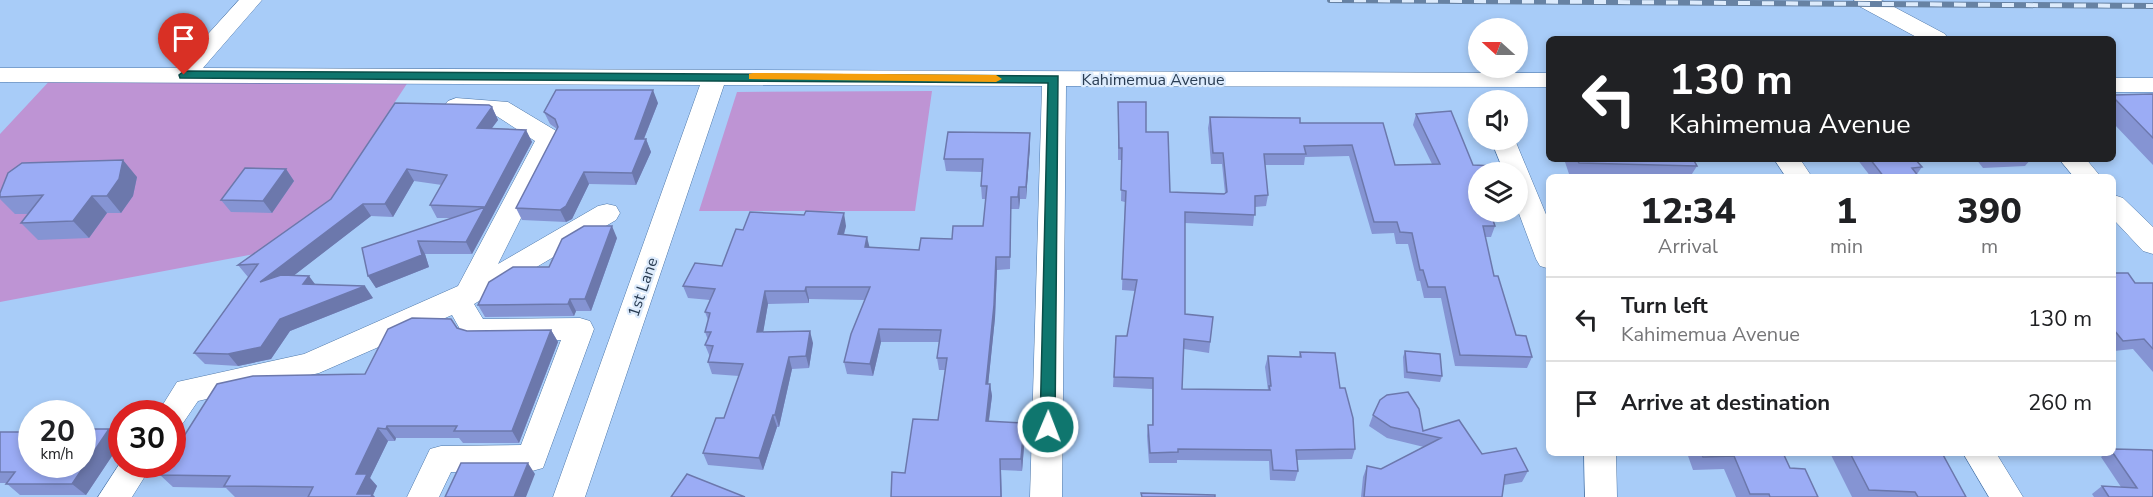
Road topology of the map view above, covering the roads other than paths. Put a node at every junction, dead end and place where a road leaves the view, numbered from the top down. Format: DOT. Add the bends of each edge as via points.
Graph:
graph roads {
  1 [pos="251,0"];
  2 [pos="1865,0"];
  3 [pos="1931,36"];
  4 [pos="0,75"];
  5 [pos="184,75"];
  6 [pos="715,76"];
  7 [pos="1054,79"];
  8 [pos="1546,81"];
  9 [pos="2116,85"];
  10 [pos="2153,85"];
  11 [pos="1484,90"];
  12 [pos="430,106"];
  13 [pos="2075,162"];
  14 [pos="2085,174"];
  15 [pos="1528,204"];
  16 [pos="2116,206"];
  17 [pos="607,213"];
  18 [pos="2153,244"];
  19 [pos="1546,250"];
  20 [pos="464,297"];
  21 [pos="182,400"];
  22 [pos="1600,456"];
  23 [pos="1981,456"];
  24 [pos="127,478"];
  25 [pos="114,497"];
  26 [pos="423,497"];
  27 [pos="569,497"];
  28 [pos="1046,497"];
  29 [pos="1602,497"];
  30 [pos="2007,497"];
  1 -- 5 [label="street"];
  2 -- 3 [label="street"];
  4 -- 5 [label="street, Kahimemua Avenue"];
  5 -- 6 [label="street, Kahimemua Avenue"];
  6 -- 7 [label="street, Kahimemua Avenue"];
  6 -- 27 [label="street, 1st Lane"];
  7 -- 11 [label="street, Kahimemua Avenue"];
  7 -- 28 [label="street"];
  8 -- 11 [label="street, Kahimemua Avenue"];
  9 -- 10 [label="street"];
  12 -- 20 [label="street" via="500,107 549,138"];
  13 -- 14 [label="street"];
  15 -- 19 [label="street"];
  16 -- 18 [label="street"];
  17 -- 20 [label="street"];
  20 -- 21 [label="street" via="309,365 188,391"];
  20 -- 26 [label="street" via="475,330 580,329 532,458 441,459"];
  22 -- 29 [label="street"];
  23 -- 30 [label="street"];
  24 -- 25 [label="street"];
}
